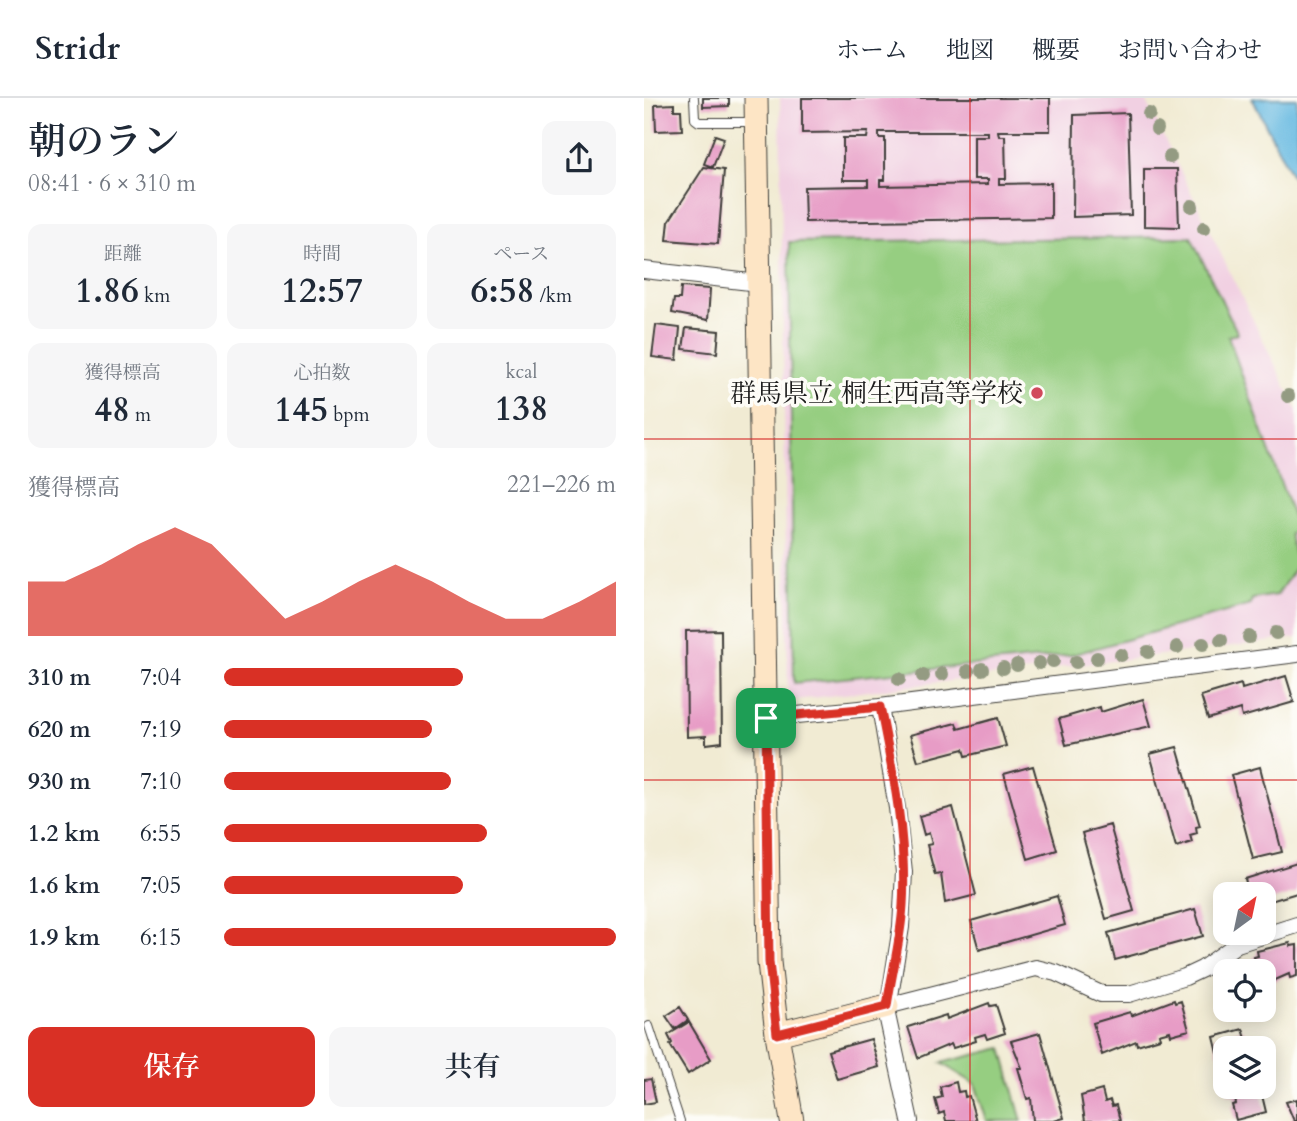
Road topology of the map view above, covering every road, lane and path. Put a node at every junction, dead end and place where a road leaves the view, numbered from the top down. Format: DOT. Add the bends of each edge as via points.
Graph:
graph roads {
  1 [pos="694,98"];
  2 [pos="756,98"];
  3 [pos="757,122"];
  4 [pos="644,270"];
  5 [pos="759,283"];
  6 [pos="1297,654"];
  7 [pos="880,707"];
  8 [pos="766,718"];
  9 [pos="1297,925"];
  10 [pos="887,1006"];
  11 [pos="649,1026"];
  12 [pos="777,1034"];
  13 [pos="680,1121"];
  14 [pos="792,1121"];
  15 [pos="910,1121"];
  1 -- 3 [label="lane" via="699,122"];
  2 -- 3 [label="street"];
  3 -- 5 [label="street"];
  4 -- 5 [label="street"];
  5 -- 8 [label="street"];
  6 -- 7 [label="street"];
  7 -- 8 [label="street"];
  7 -- 10 [label="street" via="904,872 901,927"];
  8 -- 12 [label="street" via="769,962"];
  9 -- 10 [label="street" via="1237,944 1185,977 1129,994 1101,995 1037,968"];
  10 -- 12 [label="street"];
  10 -- 15 [label="street"];
  11 -- 13 [label="lane"];
  12 -- 14 [label="street"];
}
